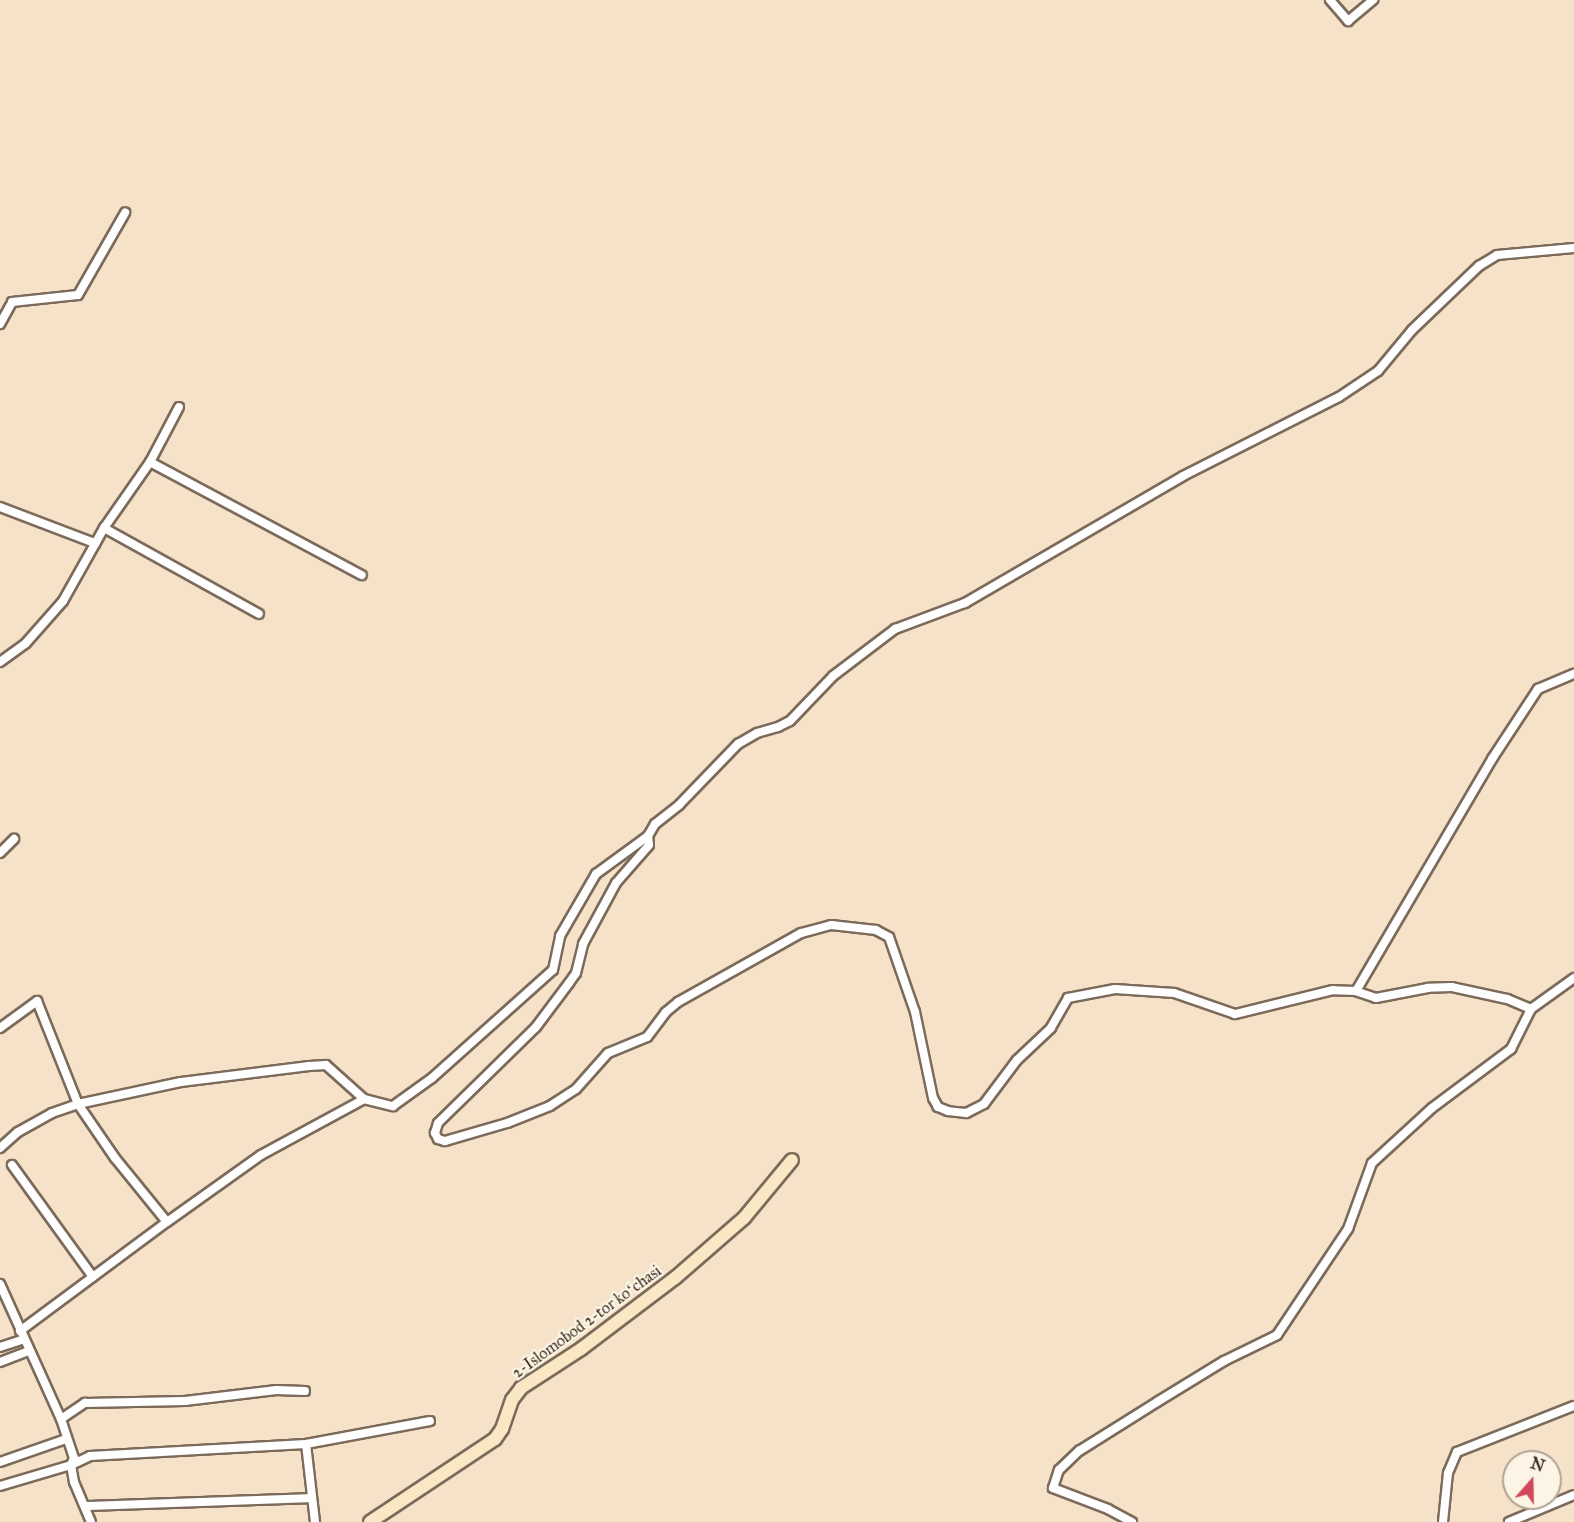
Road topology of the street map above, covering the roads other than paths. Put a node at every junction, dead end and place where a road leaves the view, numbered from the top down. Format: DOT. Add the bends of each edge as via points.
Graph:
graph roads {
  1 [pos="1330,0"];
  2 [pos="1373,0"];
  3 [pos="125,213"];
  4 [pos="1574,249"];
  5 [pos="0,324"];
  6 [pos="179,407"];
  7 [pos="150,462"];
  8 [pos="0,507"];
  9 [pos="104,528"];
  10 [pos="95,543"];
  11 [pos="362,575"];
  12 [pos="259,614"];
  13 [pos="0,662"];
  14 [pos="1574,674"];
  15 [pos="648,836"];
  16 [pos="14,839"];
  17 [pos="0,853"];
  18 [pos="1574,978"];
  19 [pos="1356,992"];
  20 [pos="1532,1009"];
  21 [pos="0,1028"];
  22 [pos="364,1099"];
  23 [pos="78,1104"];
  24 [pos="0,1148"];
  25 [pos="792,1160"];
  26 [pos="12,1165"];
  27 [pos="167,1222"];
  28 [pos="93,1277"];
  29 [pos="0,1284"];
  30 [pos="22,1335"];
  31 [pos="0,1347"];
  32 [pos="29,1352"];
  33 [pos="0,1362"];
  34 [pos="305,1391"];
  35 [pos="1574,1406"];
  36 [pos="61,1419"];
  37 [pos="430,1421"];
  38 [pos="66,1439"];
  39 [pos="306,1444"];
  40 [pos="0,1462"];
  41 [pos="70,1465"];
  42 [pos="0,1486"];
  43 [pos="1574,1495"];
  44 [pos="310,1498"];
  45 [pos="85,1506"];
  46 [pos="91,1522"];
  47 [pos="315,1522"];
  48 [pos="370,1522"];
  49 [pos="1132,1522"];
  50 [pos="1443,1522"];
  51 [pos="1509,1522"];
  1 -- 2 [label="street" via="1348,21"];
  3 -- 5 [label="street" via="78,295 12,302"];
  4 -- 15 [label="street" via="1497,255 1479,266 1412,330 1378,370 1339,397 1183,476 965,603 922,617 888,634 833,676 790,721 738,744 655,824"];
  6 -- 7 [label="street"];
  7 -- 9 [label="street"];
  7 -- 11 [label="street"];
  8 -- 10 [label="street"];
  9 -- 10 [label="street"];
  9 -- 12 [label="street"];
  10 -- 13 [label="street" via="63,601 26,643"];
  14 -- 19 [label="street" via="1538,689 1492,759"];
  15 -- 19 [label="street" via="648,845 616,884 589,934 569,983 536,1027 438,1123 438,1139 445,1142 507,1124 550,1106 576,1089 608,1053 647,1036 678,1002 816,927 876,930 889,937 915,1012 933,1098 938,1107 948,1111 966,1113 984,1104 1017,1060 1052,1028 1068,998 1115,989 1174,993 1235,1014 1333,990"];
  15 -- 22 [label="street" via="596,874 560,936 553,970 432,1078 393,1106"];
  16 -- 17 [label="street"];
  18 -- 20 [label="street"];
  19 -- 20 [label="street" via="1376,998 1452,987 1507,999"];
  20 -- 49 [label="street" via="1511,1048 1432,1108 1372,1163 1348,1229 1277,1335 1224,1361 1157,1402 1079,1451 1059,1470 1053,1488"];
  21 -- 23 [label="street" via="38,1001"];
  22 -- 23 [label="street" via="326,1065 186,1081"];
  22 -- 27 [label="street" via="261,1155"];
  23 -- 24 [label="street" via="18,1132"];
  23 -- 27 [label="street"];
  25 -- 48 [label="street, 2-Islomobod 2-tor koʻchasi" via="744,1218 675,1278 581,1349 521,1388 495,1439"];
  26 -- 28 [label="street"];
  27 -- 28 [label="street"];
  28 -- 30 [label="street"];
  29 -- 30 [label="street"];
  30 -- 31 [label="street"];
  30 -- 32 [label="street"];
  32 -- 33 [label="street"];
  32 -- 36 [label="street"];
  34 -- 36 [label="street" via="276,1390 161,1402 85,1403"];
  35 -- 50 [label="street" via="1457,1452 1448,1473"];
  36 -- 38 [label="street"];
  37 -- 39 [label="street"];
  38 -- 40 [label="street"];
  38 -- 41 [label="street" via="74,1458"];
  39 -- 41 [label="street" via="90,1456"];
  39 -- 44 [label="street"];
  41 -- 42 [label="street"];
  41 -- 45 [label="street"];
  43 -- 51 [label="street"];
  44 -- 45 [label="street"];
  44 -- 47 [label="street"];
  45 -- 46 [label="street"];
}
